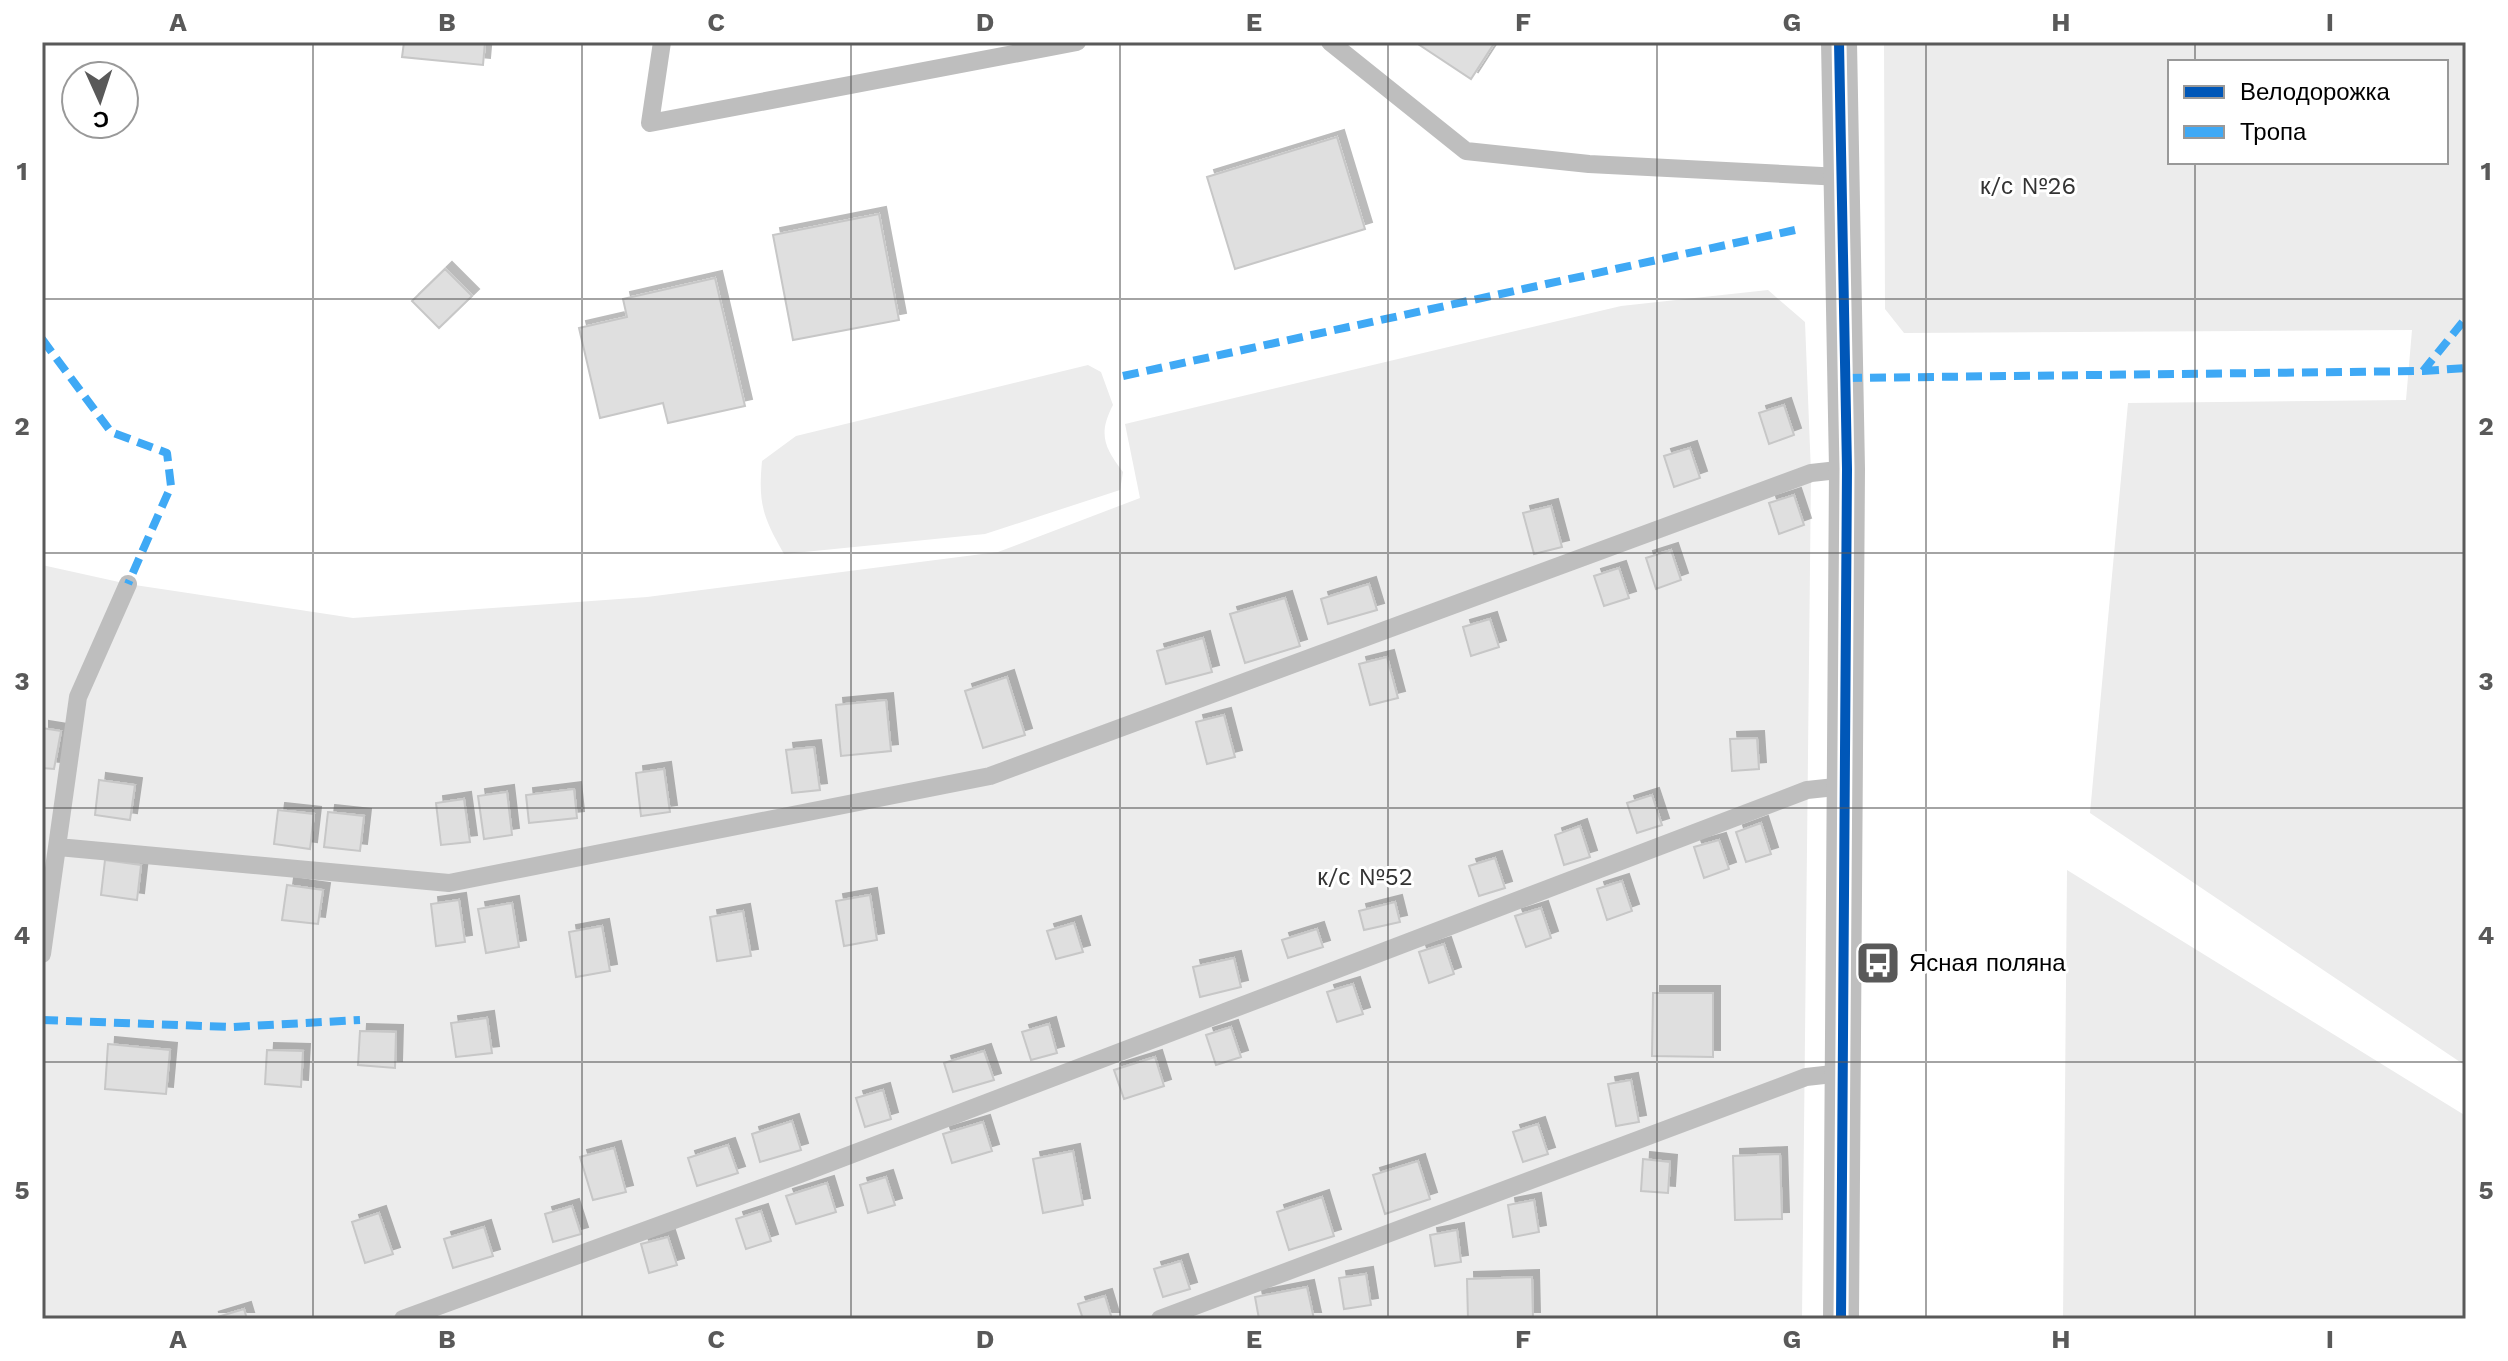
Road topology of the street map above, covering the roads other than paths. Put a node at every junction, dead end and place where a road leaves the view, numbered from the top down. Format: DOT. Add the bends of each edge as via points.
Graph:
graph roads {
  1 [pos="662,42"];
  2 [pos="1077,42"];
  3 [pos="1330,42"];
  4 [pos="1839,42"];
  5 [pos="1841,177"];
  6 [pos="1847,469"];
  7 [pos="128,584"];
  8 [pos="1845,786"];
  9 [pos="58,847"];
  10 [pos="42,954"];
  11 [pos="1842,1073"];
  12 [pos="403,1319"];
  13 [pos="1160,1319"];
  14 [pos="1841,1319"];
  1 -- 2 [label="lane" via="650,123"];
  3 -- 5 [label="lane" via="1466,151 1589,164"];
  4 -- 5 [label="street"];
  5 -- 6 [label="street"];
  6 -- 8 [label="street"];
  6 -- 9 [label="lane" via="1811,473 990,776 449,883"];
  7 -- 9 [label="lane" via="78,697"];
  8 -- 11 [label="street"];
  8 -- 12 [label="lane" via="1807,790 800,1174"];
  9 -- 10 [label="lane"];
  11 -- 13 [label="lane" via="1806,1077"];
  11 -- 14 [label="street"];
}
